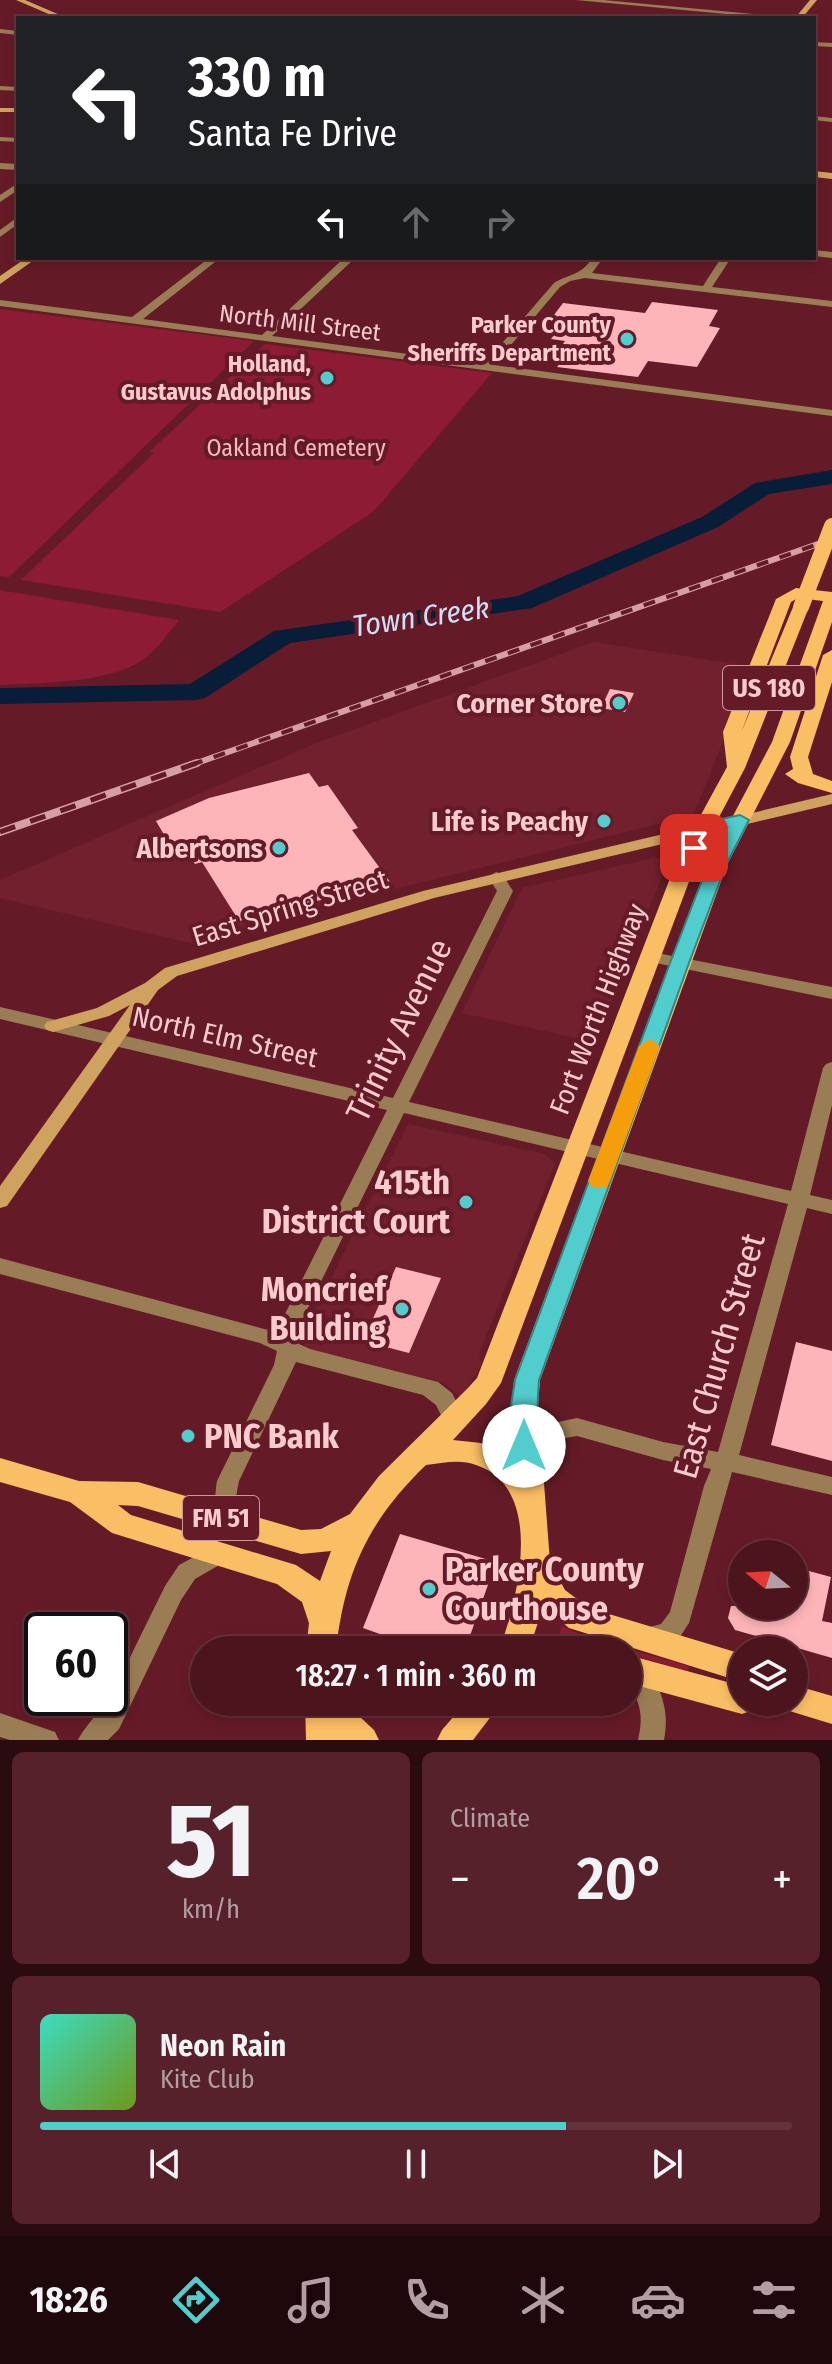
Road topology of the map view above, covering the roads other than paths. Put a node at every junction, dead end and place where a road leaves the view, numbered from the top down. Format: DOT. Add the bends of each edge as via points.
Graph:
graph roads {
  1 [pos="19,0"];
  2 [pos="579,0"];
  3 [pos="814,0"];
  4 [pos="59,16"];
  5 [pos="772,16"];
  6 [pos="798,16"];
  7 [pos="816,71"];
  8 [pos="826,72"];
  9 [pos="16,222"];
  10 [pos="0,234"];
  11 [pos="29,260"];
  12 [pos="212,260"];
  13 [pos="348,260"];
  14 [pos="596,260"];
  15 [pos="725,260"];
  16 [pos="585,275"];
  17 [pos="0,281"];
  18 [pos="707,288"];
  19 [pos="0,303"];
  20 [pos="832,304"];
  21 [pos="134,321"];
  22 [pos="263,339"];
  23 [pos="486,368"];
  24 [pos="832,413"];
  25 [pos="832,526"];
  26 [pos="831,602"];
  27 [pos="832,655"];
  28 [pos="781,742"];
  29 [pos="736,768"];
  30 [pos="805,779"];
  31 [pos="832,787"];
  32 [pos="832,799"];
  33 [pos="740,820"];
  34 [pos="704,828"];
  35 [pos="496,877"];
  36 [pos="652,957"];
  37 [pos="680,963"];
  38 [pos="152,986"];
  39 [pos="832,993"];
  40 [pos="0,1013"];
  41 [pos="53,1026"];
  42 [pos="112,1041"];
  43 [pos="832,1068"];
  44 [pos="399,1108"];
  45 [pos="578,1150"];
  46 [pos="608,1157"];
  47 [pos="799,1200"];
  48 [pos="0,1201"];
  49 [pos="832,1207"];
  50 [pos="0,1266"];
  51 [pos="288,1348"];
  52 [pos="455,1421"];
  53 [pos="524,1446"];
  54 [pos="421,1454"];
  55 [pos="726,1464"];
  56 [pos="0,1470"];
  57 [pos="832,1486"];
  58 [pos="79,1493"];
  59 [pos="529,1500"];
  60 [pos="231,1521"];
  61 [pos="358,1523"];
  62 [pos="220,1553"];
  63 [pos="535,1563"];
  64 [pos="323,1620"];
  65 [pos="322,1636"];
  66 [pos="520,1636"];
  67 [pos="633,1636"];
  68 [pos="642,1639"];
  69 [pos="728,1664"];
  70 [pos="642,1673"];
  71 [pos="642,1683"];
  72 [pos="728,1696"];
  73 [pos="808,1703"];
  74 [pos="832,1710"];
  75 [pos="323,1716"];
  76 [pos="336,1716"];
  77 [pos="474,1716"];
  78 [pos="0,1725"];
  79 [pos="46,1740"];
  80 [pos="91,1740"];
  81 [pos="322,1740"];
  82 [pos="363,1740"];
  83 [pos="453,1740"];
  84 [pos="651,1740"];
  1 -- 4 [label="street"];
  2 -- 5 [label="street"];
  3 -- 6 [label="street"];
  7 -- 8 [label="street"];
  9 -- 10 [label="street"];
  11 -- 17 [label="street"];
  12 -- 21 [label="street"];
  13 -- 22 [label="street"];
  14 -- 16 [label="street"];
  15 -- 18 [label="street"];
  16 -- 18 [label="street"];
  16 -- 23 [label="street" via="557,285"];
  18 -- 20 [label="street"];
  19 -- 21 [label="street, North Mill Street"];
  21 -- 22 [label="street, North Mill Street"];
  22 -- 23 [label="street, North Mill Street"];
  23 -- 24 [label="street, North Mill Street"];
  25 -- 29 [label="main road, Fort Worth Highway / US 180, bridge"];
  26 -- 28 [label="main road, US 180"];
  26 -- 29 [label="main road" via="796,593 784,599 732,732"];
  27 -- 30 [label="main road" via="799,757"];
  28 -- 30 [label="main road" via="788,768"];
  28 -- 33 [label="main road, US 180"];
  29 -- 34 [label="main road, Fort Worth Highway / US 180"];
  30 -- 31 [label="main road"];
  32 -- 33 [label="street, East Spring Street"];
  33 -- 34 [label="street, East Spring Street"];
  33 -- 37 [label="main road, US 180"];
  34 -- 35 [label="street, East Spring Street"];
  34 -- 36 [label="main road, Fort Worth Highway / US 180"];
  35 -- 38 [label="street, East Spring Street" via="221,955 171,972"];
  35 -- 44 [label="street, Trinity Avenue" via="505,891"];
  36 -- 37 [label="street"];
  36 -- 45 [label="main road, Fort Worth Highway / US 180"];
  37 -- 39 [label="street"];
  37 -- 46 [label="main road, US 180"];
  38 -- 41 [label="street" via="103,1012"];
  38 -- 42 [label="street, East Spring Street"];
  40 -- 41 [label="street, North Elm Street"];
  41 -- 42 [label="street, North Elm Street"];
  42 -- 44 [label="street, North Elm Street"];
  42 -- 48 [label="street, East Spring Street"];
  43 -- 47 [label="street, East Church Street"];
  44 -- 45 [label="street, North Elm Street"];
  44 -- 51 [label="street, Trinity Avenue" via="292,1320"];
  45 -- 46 [label="street, North Elm Street"];
  45 -- 52 [label="main road, Fort Worth Highway / US 180" via="488,1383"];
  46 -- 47 [label="street, North Elm Street"];
  46 -- 53 [label="main road, US 180" via="527,1380"];
  47 -- 49 [label="street, North Elm Street"];
  47 -- 55 [label="street, East Church Street"];
  50 -- 51 [label="street" via="266,1336"];
  51 -- 52 [label="street" via="430,1388 444,1399"];
  51 -- 60 [label="street, Trinity Avenue" via="285,1365 228,1481 225,1497"];
  52 -- 54 [label="main road, US 180"];
  53 -- 55 [label="street" via="542,1433 577,1427"];
  53 -- 59 [label="main road, US 180"];
  54 -- 59 [label="main road" via="461,1449 485,1456 511,1472"];
  54 -- 61 [label="main road, US 180"];
  55 -- 57 [label="street"];
  55 -- 68 [label="street, East Church Street" via="715,1486 681,1616 669,1632"];
  56 -- 58 [label="main road, FM 51"];
  58 -- 60 [label="main road, FM 51" via="138,1494"];
  58 -- 62 [label="main road, FM 51" via="122,1524"];
  59 -- 63 [label="main road, US 180"];
  60 -- 61 [label="main road, FM 51" via="301,1542 325,1541"];
  61 -- 64 [label="main road, US 180" via="337,1569"];
  62 -- 64 [label="main road, FM 51" via="286,1574 315,1594"];
  62 -- 80 [label="street" via="187,1572 110,1721"];
  63 -- 66 [label="main road, US 180"];
  63 -- 67 [label="main road" via="554,1599 580,1619"];
  64 -- 65 [label="main road, US 180"];
  68 -- 69 [label="main road"];
  70 -- 72 [label="main road"];
  71 -- 84 [label="street" via="656,1711"];
  73 -- 74 [label="main road"];
  75 -- 81 [label="main road"];
  76 -- 82 [label="main road"];
  77 -- 83 [label="main road"];
  78 -- 79 [label="street"];
}
